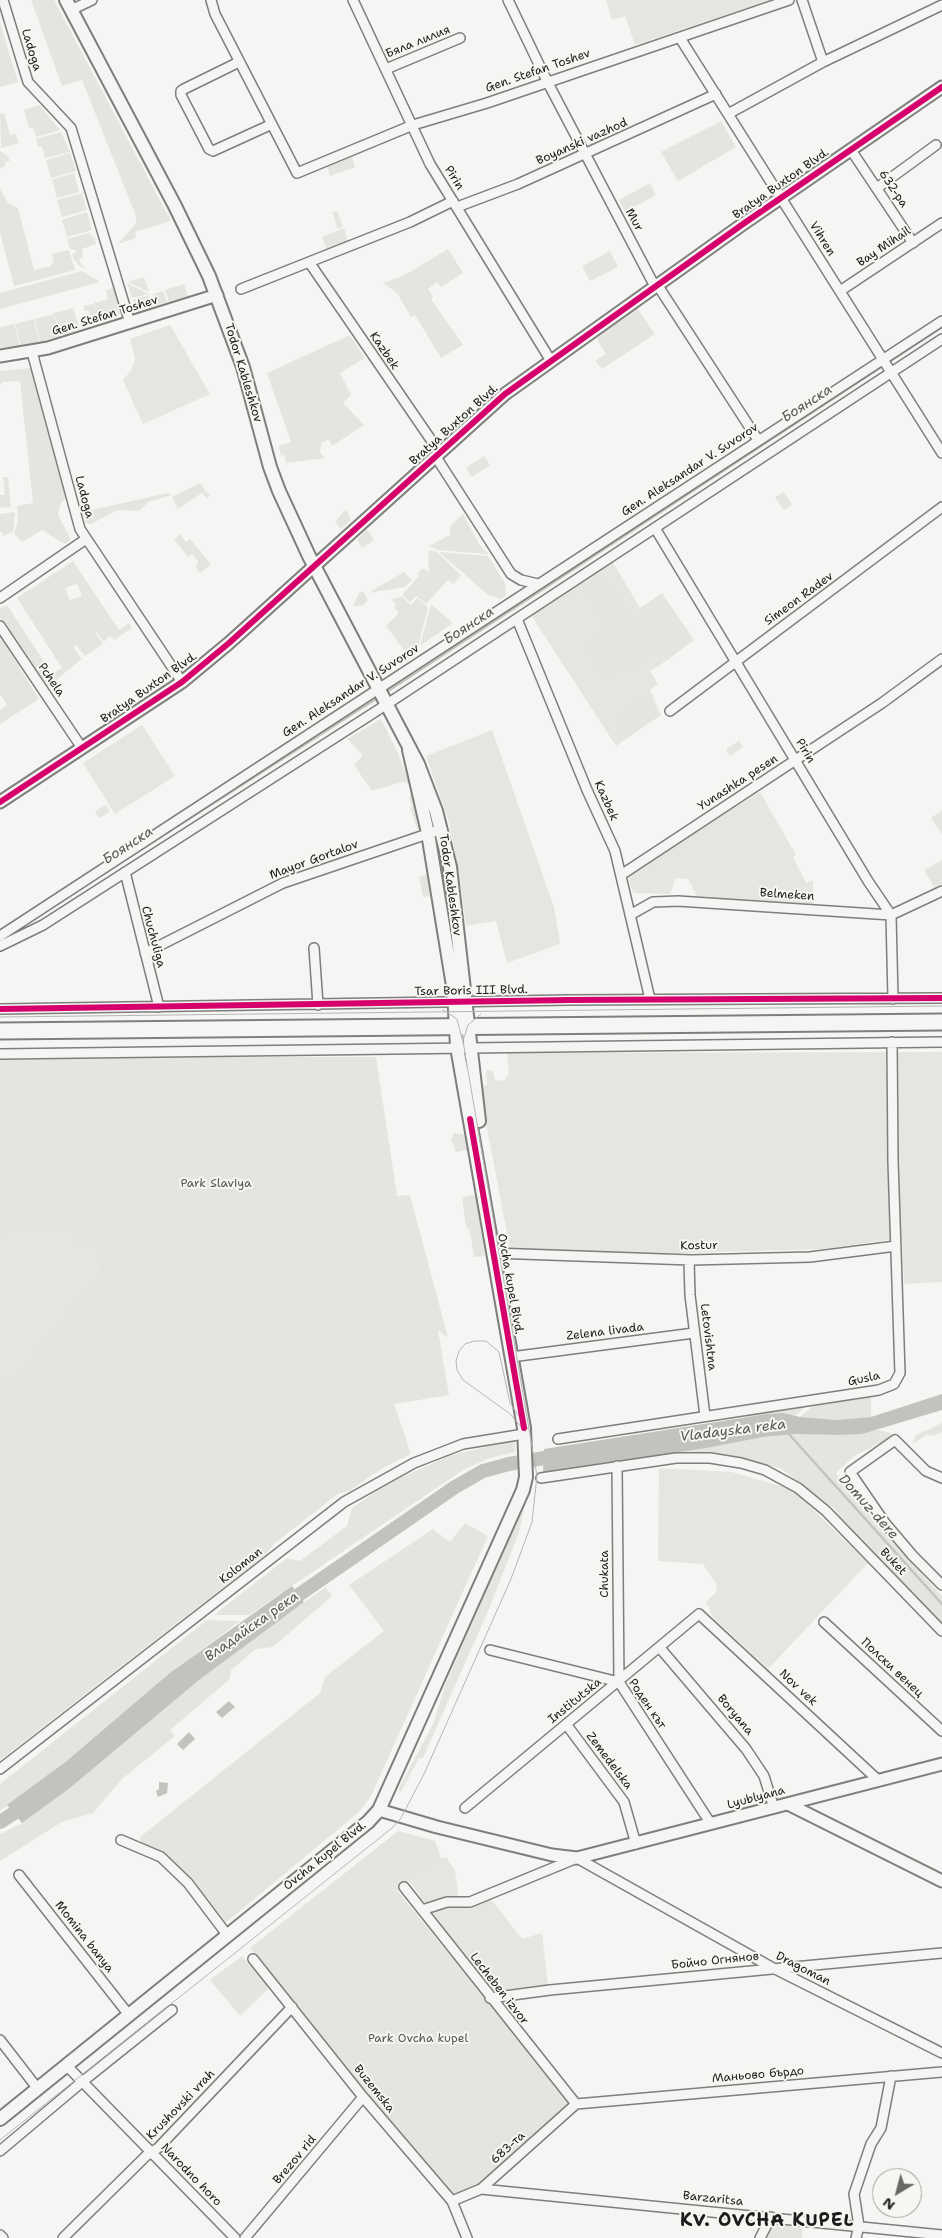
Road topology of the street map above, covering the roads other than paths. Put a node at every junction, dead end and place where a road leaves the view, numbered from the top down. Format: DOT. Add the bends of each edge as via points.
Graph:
graph roads {
  1 [pos="3,0"];
  2 [pos="92,0"];
  3 [pos="211,0"];
  4 [pos="353,0"];
  5 [pos="508,0"];
  6 [pos="789,0"];
  7 [pos="802,0"];
  8 [pos="69,5"];
  9 [pos="942,5"];
  10 [pos="460,38"];
  11 [pos="680,38"];
  12 [pos="239,62"];
  13 [pos="824,62"];
  14 [pos="386,68"];
  15 [pos="548,83"];
  16 [pos="942,87"];
  17 [pos="716,94"];
  18 [pos="728,114"];
  19 [pos="270,124"];
  20 [pos="413,125"];
  21 [pos="936,145"];
  22 [pos="851,150"];
  23 [pos="584,154"];
  24 [pos="877,188"];
  25 [pos="781,198"];
  26 [pos="455,204"];
  27 [pos="942,223"];
  28 [pos="914,243"];
  29 [pos="310,262"];
  30 [pos="656,286"];
  31 [pos="241,289"];
  32 [pos="840,291"];
  33 [pos="217,295"];
  34 [pos="942,321"];
  35 [pos="130,323"];
  36 [pos="942,339"];
  37 [pos="32,352"];
  38 [pos="0,356"];
  39 [pos="883,359"];
  40 [pos="551,361"];
  41 [pos="892,372"];
  42 [pos="758,440"];
  43 [pos="942,453"];
  44 [pos="438,455"];
  45 [pos="942,507"];
  46 [pos="655,528"];
  47 [pos="86,539"];
  48 [pos="314,566"];
  49 [pos="538,584"];
  50 [pos="0,598"];
  51 [pos="517,619"];
  52 [pos="0,626"];
  53 [pos="942,659"];
  54 [pos="736,661"];
  55 [pos="182,682"];
  56 [pos="382,695"];
  57 [pos="670,711"];
  58 [pos="82,748"];
  59 [pos="409,750"];
  60 [pos="795,760"];
  61 [pos="0,802"];
  62 [pos="442,828"];
  63 [pos="428,833"];
  64 [pos="124,872"];
  65 [pos="622,875"];
  66 [pos="942,891"];
  67 [pos="891,915"];
  68 [pos="630,916"];
  69 [pos="0,936"];
  70 [pos="0,946"];
  71 [pos="314,948"];
  72 [pos="145,953"];
  73 [pos="942,998"];
  74 [pos="650,999"];
  75 [pos="893,999"];
  76 [pos="459,1002"];
  77 [pos="318,1005"];
  78 [pos="159,1007"];
  79 [pos="0,1009"];
  80 [pos="942,1022"];
  81 [pos="460,1027"];
  82 [pos="0,1031"];
  83 [pos="892,1042"];
  84 [pos="942,1042"];
  85 [pos="463,1047"];
  86 [pos="0,1054"];
  87 [pos="896,1246"];
  88 [pos="497,1254"];
  89 [pos="689,1260"];
  90 [pos="694,1333"];
  91 [pos="515,1356"];
  92 [pos="706,1416"];
  93 [pos="558,1439"];
  94 [pos="524,1440"];
  95 [pos="617,1466"];
  96 [pos="541,1478"];
  97 [pos="942,1478"];
  98 [pos="942,1585"];
  99 [pos="699,1614"];
  100 [pos="824,1622"];
  101 [pos="942,1631"];
  102 [pos="660,1648"];
  103 [pos="490,1650"];
  104 [pos="619,1682"];
  105 [pos="566,1724"];
  106 [pos="942,1731"];
  107 [pos="942,1764"];
  108 [pos="0,1769"];
  109 [pos="879,1781"];
  110 [pos="793,1803"];
  111 [pos="465,1808"];
  112 [pos="774,1808"];
  113 [pos="379,1810"];
  114 [pos="711,1824"];
  115 [pos="121,1840"];
  116 [pos="636,1844"];
  117 [pos="577,1858"];
  118 [pos="942,1873"];
  119 [pos="19,1875"];
  120 [pos="942,1881"];
  121 [pos="404,1887"];
  122 [pos="422,1910"];
  123 [pos="228,1936"];
  124 [pos="942,1954"];
  125 [pos="254,1959"];
  126 [pos="773,1968"];
  127 [pos="490,1998"];
  128 [pos="292,2007"];
  129 [pos="172,2010"];
  130 [pos="129,2015"];
  131 [pos="0,2040"];
  132 [pos="942,2052"];
  133 [pos="67,2066"];
  134 [pos="942,2072"];
  135 [pos="890,2076"];
  136 [pos="82,2082"];
  137 [pos="38,2089"];
  138 [pos="364,2097"];
  139 [pos="576,2104"];
  140 [pos="0,2119"];
  141 [pos="0,2151"];
  142 [pos="152,2152"];
  143 [pos="481,2189"];
  144 [pos="452,2201"];
  145 [pos="770,2217"];
  146 [pos="859,2226"];
  147 [pos="0,2235"];
  148 [pos="942,2235"];
  149 [pos="3,2238"];
  150 [pos="63,2238"];
  151 [pos="235,2238"];
  152 [pos="245,2238"];
  153 [pos="467,2238"];
  154 [pos="760,2238"];
  155 [pos="856,2238"];
  1 -- 35 [label="street, Ladoga" via="28,82 71,128"];
  2 -- 8 [label="street"];
  3 -- 12 [label="street"];
  4 -- 14 [label="street, Pirin"];
  5 -- 15 [label="street, Mur"];
  6 -- 11 [label="street, Gen. Stefan Toshev"];
  7 -- 13 [label="street"];
  8 -- 33 [label="main road, Todor Kableshkov" via="175,206"];
  9 -- 13 [label="street"];
  10 -- 14 [label="street, Бяла лилия"];
  11 -- 15 [label="street, Gen. Stefan Toshev"];
  11 -- 17 [label="street, Vihren"];
  12 -- 19 [label="street"];
  12 -- 19 [label="street" via="184,89 181,95 208,149 213,151"];
  13 -- 18 [label="street"];
  14 -- 20 [label="street, Pirin"];
  15 -- 20 [label="street, Gen. Stefan Toshev"];
  15 -- 23 [label="street, Mur"];
  16 -- 22 [label="street, Bratya Buxton Blvd."];
  17 -- 18 [label="street, Vihren"];
  17 -- 23 [label="street, Boyanski vazhod"];
  18 -- 25 [label="street, Vihren"];
  19 -- 20 [label="street, Gen. Stefan Toshev" via="297,173"];
  20 -- 26 [label="street, Pirin" via="430,164"];
  21 -- 24 [label="street"];
  22 -- 24 [label="street, 632-ра"];
  22 -- 25 [label="street, Bratya Buxton Blvd."];
  23 -- 26 [label="street, Boyanski vazhod" via="518,184"];
  23 -- 30 [label="street, Mur"];
  24 -- 28 [label="street, 632-ра"];
  25 -- 30 [label="street, Bratya Buxton Blvd."];
  25 -- 32 [label="street, Vihren"];
  26 -- 29 [label="street, Boyanski vazhod"];
  26 -- 40 [label="street, Pirin"];
  27 -- 28 [label="street, Bay Mihail"];
  28 -- 32 [label="street, Bay Mihail"];
  29 -- 31 [label="street, Boyanski vazhod"];
  29 -- 44 [label="street, Kazbek"];
  30 -- 40 [label="street, Bratya Buxton Blvd."];
  30 -- 42 [label="street, Mur"];
  32 -- 39 [label="street, Vihren"];
  33 -- 35 [label="street, Gen. Stefan Toshev"];
  33 -- 48 [label="main road, Todor Kableshkov" via="243,367 270,467"];
  34 -- 39 [label="street, Gen. Aleksandar V. Suvorov"];
  35 -- 37 [label="street, Gen. Stefan Toshev"];
  36 -- 41 [label="street, Gen. Aleksandar V. Suvorov"];
  37 -- 38 [label="street, Gen. Stefan Toshev"];
  37 -- 47 [label="street, Ladoga" via="77,521"];
  39 -- 41 [label="street, Vihren"];
  39 -- 42 [label="street, Gen. Aleksandar V. Suvorov"];
  40 -- 44 [label="street, Bratya Buxton Blvd." via="505,394"];
  41 -- 43 [label="street, Vihren"];
  41 -- 46 [label="street, Gen. Aleksandar V. Suvorov"];
  42 -- 49 [label="street, Gen. Aleksandar V. Suvorov"];
  44 -- 48 [label="street, Bratya Buxton Blvd."];
  44 -- 49 [label="street, Kazbek" via="510,574"];
  45 -- 54 [label="street, Simeon Radev"];
  46 -- 51 [label="street, Gen. Aleksandar V. Suvorov"];
  46 -- 54 [label="street, Pirin"];
  47 -- 50 [label="street"];
  47 -- 55 [label="street, Ladoga"];
  48 -- 55 [label="street, Bratya Buxton Blvd."];
  48 -- 56 [label="main road, Todor Kableshkov"];
  49 -- 56 [label="street, Gen. Aleksandar V. Suvorov"];
  51 -- 56 [label="street, Gen. Aleksandar V. Suvorov"];
  51 -- 65 [label="street, Kazbek"];
  52 -- 58 [label="street, Pchela"];
  53 -- 60 [label="street, Yunashka pesen"];
  54 -- 57 [label="street, Simeon Radev"];
  54 -- 60 [label="street, Pirin"];
  55 -- 58 [label="street, Bratya Buxton Blvd."];
  56 -- 59 [label="main road, Todor Kableshkov"];
  56 -- 64 [label="street, Gen. Aleksandar V. Suvorov"];
  56 -- 69 [label="street, Gen. Aleksandar V. Suvorov"];
  58 -- 61 [label="street, Bratya Buxton Blvd."];
  59 -- 62 [label="main road, Todor Kableshkov" via="418,764"];
  59 -- 63 [label="main road, Todor Kableshkov"];
  60 -- 65 [label="street, Yunashka pesen"];
  60 -- 67 [label="street, Pirin"];
  62 -- 63 [label="street, Mayor Gortalov"];
  62 -- 76 [label="main road, Todor Kableshkov" via="450,867"];
  63 -- 72 [label="street, Mayor Gortalov" via="283,883"];
  63 -- 76 [label="main road, Todor Kableshkov"];
  64 -- 70 [label="street, Gen. Aleksandar V. Suvorov" via="43,926"];
  64 -- 72 [label="street, Chuchuliga"];
  65 -- 68 [label="street, Kazbek"];
  66 -- 67 [label="street, Belmeken"];
  67 -- 68 [label="street, Belmeken" via="678,901 653,902"];
  67 -- 75 [label="street"];
  68 -- 74 [label="street, Kazbek"];
  71 -- 77 [label="street"];
  72 -- 78 [label="street, Chuchuliga"];
  73 -- 75 [label="street, Tsar Boris III Blvd."];
  74 -- 75 [label="street, Tsar Boris III Blvd."];
  74 -- 76 [label="street, Tsar Boris III Blvd."];
  76 -- 77 [label="street, Tsar Boris III Blvd."];
  76 -- 81 [label="main road, Todor Kableshkov"];
  77 -- 78 [label="street, Tsar Boris III Blvd."];
  78 -- 79 [label="street, Tsar Boris III Blvd."];
  80 -- 81 [label="main road"];
  81 -- 82 [label="main road"];
  81 -- 85 [label="main road, Ovcha kupel Blvd."];
  83 -- 84 [label="street"];
  83 -- 85 [label="street"];
  83 -- 87 [label="street, Gusla"];
  85 -- 86 [label="street"];
  85 -- 88 [label="main road, Ovcha kupel Blvd."];
  87 -- 89 [label="street, Kostur" via="810,1256"];
  87 -- 92 [label="street, Gusla" via="900,1373 894,1384 879,1390"];
  88 -- 89 [label="street, Kostur"];
  88 -- 91 [label="main road, Ovcha kupel Blvd."];
  89 -- 90 [label="street, Letovishtna"];
  90 -- 91 [label="street, Zelena livada"];
  90 -- 92 [label="street, Letovishtna"];
  91 -- 94 [label="main road, Ovcha kupel Blvd."];
  92 -- 93 [label="street, Gusla"];
  94 -- 108 [label="street, Koloman" via="455,1447 414,1462 344,1502"];
  94 -- 113 [label="main road, Ovcha kupel Blvd." via="526,1477 501,1540"];
  95 -- 96 [label="street, Buket"];
  95 -- 101 [label="street, Buket" via="676,1458 710,1458 742,1462 765,1470 798,1488 826,1511"];
  95 -- 104 [label="street, Chukata"];
  97 -- 98 [label="street, Buket" via="926,1471 895,1440 850,1472 885,1523"];
  99 -- 102 [label="street, Institutska"];
  99 -- 109 [label="street, Nov vek"];
  100 -- 106 [label="street, Полски венец"];
  102 -- 104 [label="street, Institutska"];
  102 -- 112 [label="street, Boryana" via="746,1750 764,1776"];
  103 -- 104 [label="street, Роден кът"];
  104 -- 105 [label="street, Institutska"];
  104 -- 114 [label="street, Роден кът"];
  105 -- 111 [label="street, Institutska"];
  105 -- 116 [label="street, Zemedelska" via="624,1802"];
  107 -- 109 [label="street, Lyublyana"];
  109 -- 110 [label="street, Lyublyana"];
  110 -- 112 [label="street, Lyublyana"];
  110 -- 118 [label="street"];
  110 -- 120 [label="street"];
  112 -- 114 [label="street, Lyublyana"];
  113 -- 117 [label="street, Lyublyana" via="552,1855"];
  113 -- 123 [label="main road, Ovcha kupel Blvd."];
  114 -- 116 [label="street, Lyublyana"];
  115 -- 123 [label="street" via="160,1857 188,1884"];
  116 -- 117 [label="street, Lyublyana"];
  117 -- 122 [label="street, Lyublyana" via="470,1902 448,1902"];
  117 -- 126 [label="street, Dragoman"];
  119 -- 130 [label="street, Momina banya"];
  121 -- 122 [label="street, Lecheben izvor"];
  122 -- 127 [label="street, Lecheben izvor"];
  123 -- 130 [label="main road, Ovcha kupel Blvd."];
  124 -- 126 [label="street, Бойчо Огнянов"];
  125 -- 128 [label="street, Buzemska"];
  126 -- 127 [label="street, Бойчо Огнянов"];
  126 -- 132 [label="street, Dragoman"];
  127 -- 139 [label="street, Lecheben izvor"];
  128 -- 138 [label="street, Buzemska"];
  128 -- 142 [label="street, Krushovski vrah"];
  129 -- 136 [label="street"];
  130 -- 133 [label="main road, Ovcha kupel Blvd."];
  131 -- 137 [label="street"];
  133 -- 136 [label="street, Narodno horo"];
  133 -- 137 [label="main road, Ovcha kupel Blvd."];
  134 -- 135 [label="street, Маньово бърдо"];
  135 -- 139 [label="street, Маньово бърдо"];
  135 -- 146 [label="street" via="881,2128 871,2144 854,2194"];
  136 -- 141 [label="street"];
  136 -- 142 [label="street, Narodno horo"];
  137 -- 140 [label="main road, Ovcha kupel Blvd."];
  138 -- 144 [label="street, Buzemska"];
  138 -- 152 [label="street, Brezov rid"];
  139 -- 143 [label="street, 683-та"];
  142 -- 150 [label="street, Krushovski vrah"];
  142 -- 151 [label="street, Narodno horo"];
  143 -- 144 [label="street, 683-та"];
  143 -- 145 [label="street, Barzaritsa"];
  144 -- 153 [label="street, Buzemska"];
  145 -- 146 [label="street, Barzaritsa"];
  145 -- 154 [label="street"];
  146 -- 148 [label="street, Barzaritsa"];
  146 -- 155 [label="street"];
  147 -- 149 [label="street"];
}
